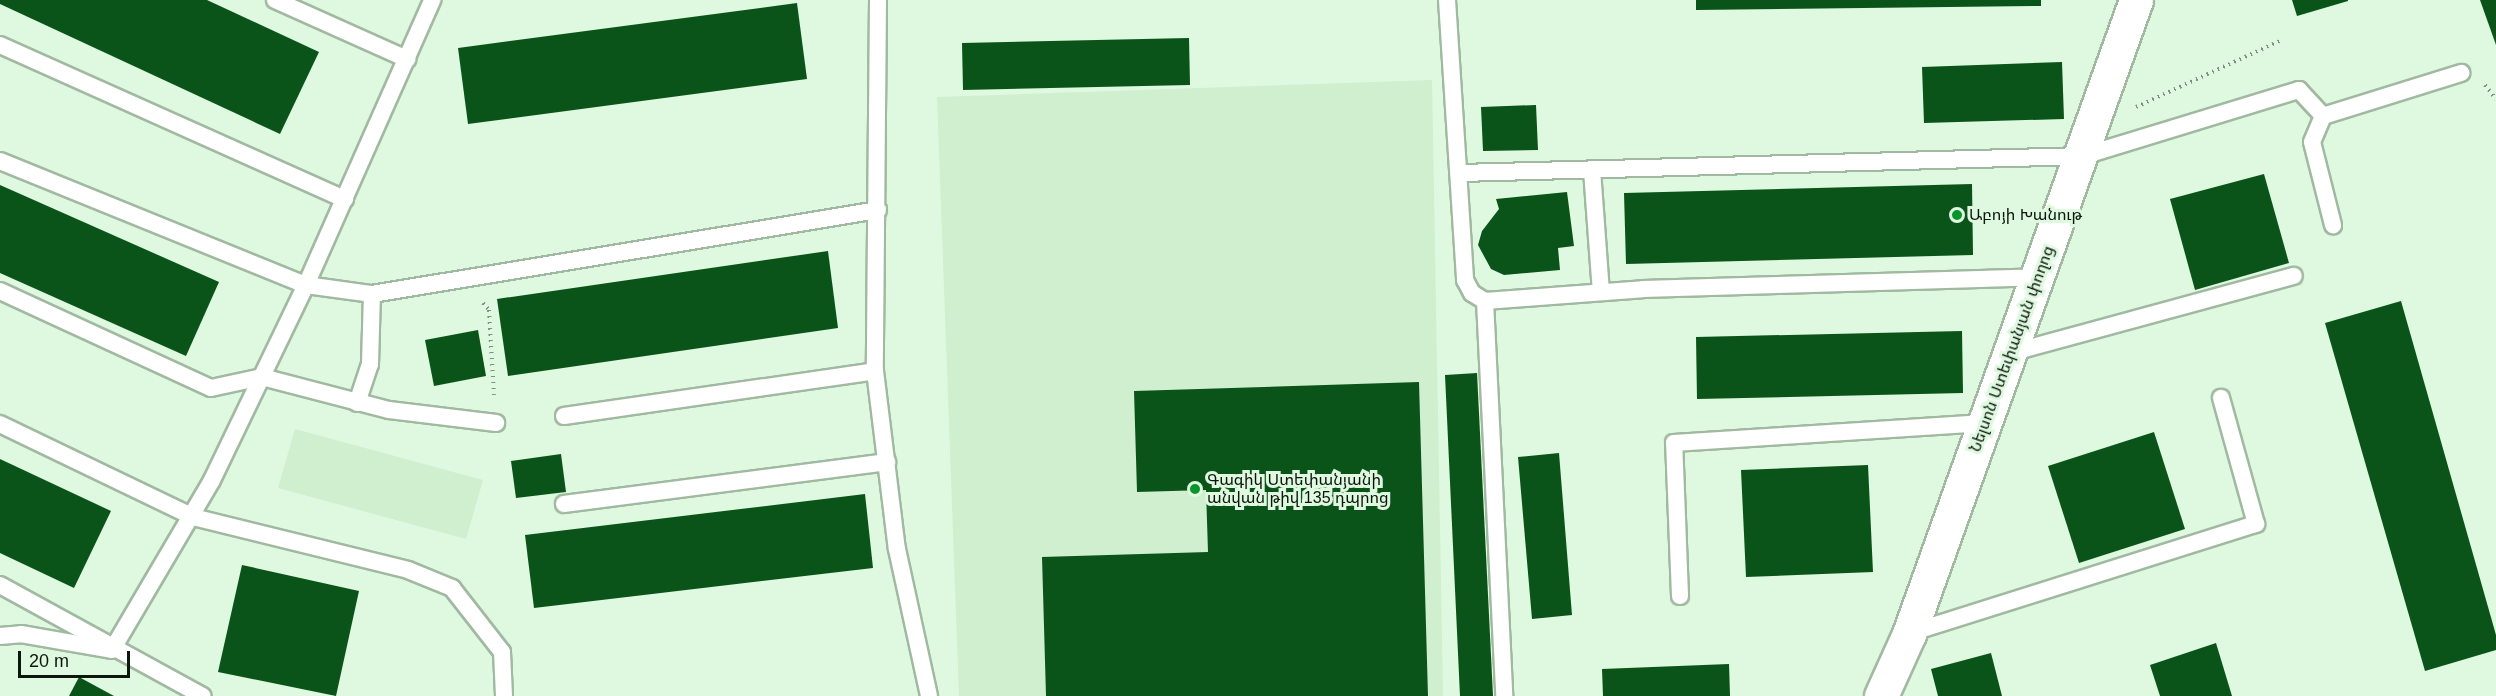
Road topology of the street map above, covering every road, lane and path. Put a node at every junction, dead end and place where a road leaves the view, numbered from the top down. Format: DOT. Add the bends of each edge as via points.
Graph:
graph roads {
  1 [pos="275,0"];
  2 [pos="432,0"];
  3 [pos="878,0"];
  4 [pos="1447,0"];
  5 [pos="2136,0"];
  6 [pos="2282,40"];
  7 [pos="0,45"];
  8 [pos="408,59"];
  9 [pos="2461,73"];
  10 [pos="2125,112"];
  11 [pos="2323,116"];
  12 [pos="2083,156"];
  13 [pos="0,161"];
  14 [pos="1592,170"];
  15 [pos="1460,173"];
  16 [pos="345,199"];
  17 [pos="878,210"];
  18 [pos="2333,225"];
  19 [pos="2294,276"];
  20 [pos="2039,277"];
  21 [pos="461,278"];
  22 [pos="306,285"];
  23 [pos="0,291"];
  24 [pos="1601,292"];
  25 [pos="372,294"];
  26 [pos="1485,301"];
  27 [pos="2010,353"];
  28 [pos="875,371"];
  29 [pos="262,378"];
  30 [pos="2221,398"];
  31 [pos="357,403"];
  32 [pos="564,416"];
  33 [pos="496,423"];
  34 [pos="1984,423"];
  35 [pos="0,424"];
  36 [pos="886,462"];
  37 [pos="564,504"];
  38 [pos="193,517"];
  39 [pos="0,585"];
  40 [pos="1680,596"];
  41 [pos="1909,634"];
  42 [pos="0,636"];
  43 [pos="112,650"];
  44 [pos="203,696"];
  45 [pos="504,696"];
  46 [pos="929,696"];
  47 [pos="1504,696"];
  48 [pos="1881,696"];
  1 -- 8 [label="lane"];
  2 -- 8 [label="lane"];
  3 -- 17 [label="lane"];
  4 -- 15 [label="lane"];
  5 -- 12 [label="street, Նելսոն Ստեփանյան փողոց"];
  6 -- 10 [label="path"];
  7 -- 16 [label="lane"];
  8 -- 16 [label="lane"];
  9 -- 11 [label="lane"];
  11 -- 12 [label="lane" via="2299,90"];
  11 -- 18 [label="lane" via="2312,142"];
  12 -- 14 [label="lane"];
  12 -- 20 [label="street, Նելսոն Ստեփանյան փողոց"];
  13 -- 22 [label="lane"];
  14 -- 15 [label="lane"];
  14 -- 24 [label="lane"];
  15 -- 26 [label="lane" via="1465,280 1472,294"];
  16 -- 22 [label="lane"];
  17 -- 21 [label="lane"];
  17 -- 28 [label="lane"];
  19 -- 27 [label="lane"];
  20 -- 24 [label="lane"];
  20 -- 27 [label="street, Նելսոն Ստեփանյան փողոց"];
  21 -- 25 [label="lane"];
  21 -- 33 [label="path" via="489,310"];
  22 -- 25 [label="lane"];
  22 -- 29 [label="lane"];
  23 -- 29 [label="lane" via="211,388"];
  24 -- 26 [label="lane"];
  25 -- 31 [label="lane" via="370,364"];
  26 -- 47 [label="lane"];
  27 -- 34 [label="street, Նելսոն Ստեփանյան փողոց"];
  28 -- 32 [label="lane"];
  28 -- 36 [label="lane"];
  29 -- 31 [label="lane"];
  29 -- 38 [label="lane"];
  30 -- 41 [label="lane" via="2256,524"];
  31 -- 33 [label="lane"];
  34 -- 40 [label="lane" via="1674,442"];
  34 -- 41 [label="street, Նելսոն Ստեփանյան փողոց"];
  35 -- 38 [label="lane"];
  36 -- 37 [label="lane"];
  36 -- 46 [label="lane" via="897,549"];
  38 -- 43 [label="lane"];
  38 -- 45 [label="lane" via="408,570 452,588 502,652"];
  39 -- 43 [label="lane"];
  41 -- 48 [label="street, Նելսոն Ստեփանյան փողոց"];
  42 -- 43 [label="lane" via="21,634"];
  43 -- 44 [label="lane"];
}
